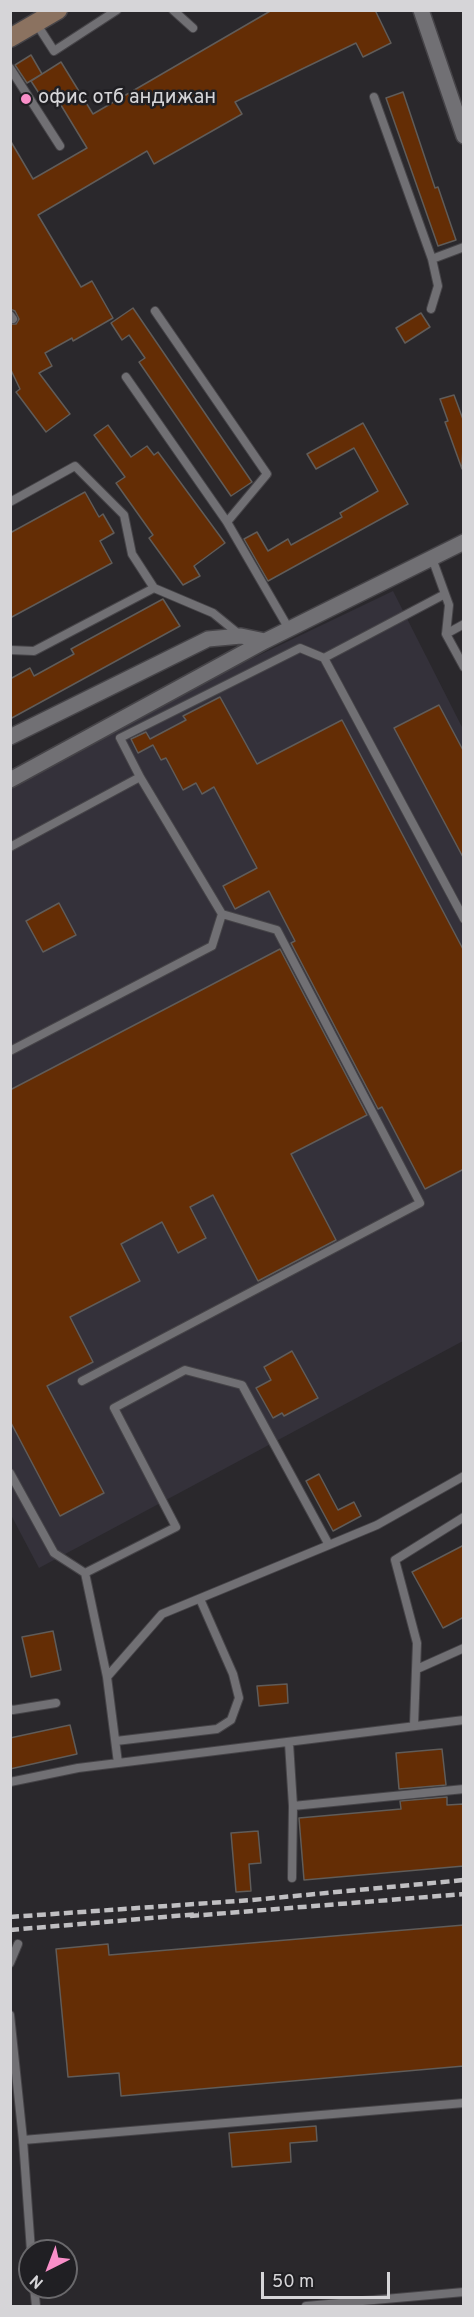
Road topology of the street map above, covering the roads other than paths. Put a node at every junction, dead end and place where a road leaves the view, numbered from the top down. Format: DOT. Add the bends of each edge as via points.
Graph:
graph roads {
  1 [pos="58,10"];
  2 [pos="117,10"];
  3 [pos="173,10"];
  4 [pos="421,10"];
  5 [pos="36,23"];
  6 [pos="193,28"];
  7 [pos="10,38"];
  8 [pos="10,68"];
  9 [pos="374,97"];
  10 [pos="464,136"];
  11 [pos="60,146"];
  12 [pos="464,247"];
  13 [pos="432,259"];
  14 [pos="431,309"];
  15 [pos="155,311"];
  16 [pos="126,377"];
  17 [pos="10,502"];
  18 [pos="226,522"];
  19 [pos="464,542"];
  20 [pos="432,558"];
  21 [pos="154,588"];
  22 [pos="445,594"];
  23 [pos="464,624"];
  24 [pos="289,629"];
  25 [pos="446,634"];
  26 [pos="241,636"];
  27 [pos="265,641"];
  28 [pos="10,650"];
  29 [pos="324,658"];
  30 [pos="464,667"];
  31 [pos="10,737"];
  32 [pos="140,777"];
  33 [pos="10,780"];
  34 [pos="10,847"];
  35 [pos="222,914"];
  36 [pos="464,919"];
  37 [pos="10,1052"];
  38 [pos="82,1381"];
  39 [pos="10,1473"];
  40 [pos="464,1476"];
  41 [pos="464,1517"];
  42 [pos="329,1545"];
  43 [pos="86,1573"];
  44 [pos="200,1599"];
  45 [pos="464,1648"];
  46 [pos="417,1669"];
  47 [pos="107,1677"];
  48 [pos="56,1703"];
  49 [pos="10,1709"];
  50 [pos="464,1720"];
  51 [pos="414,1725"];
  52 [pos="116,1741"];
  53 [pos="289,1743"];
  54 [pos="118,1762"];
  55 [pos="10,1782"];
  56 [pos="464,1789"];
  57 [pos="293,1806"];
  58 [pos="292,1878"];
  59 [pos="18,1944"];
  60 [pos="10,1963"];
  61 [pos="10,2015"];
  62 [pos="464,2103"];
  63 [pos="23,2140"];
  64 [pos="30,2239"];
  65 [pos="464,2292"];
  66 [pos="367,2304"];
  67 [pos="306,2307"];
  1 -- 5 [label="main road"];
  2 -- 5 [label="lane" via="54,51"];
  3 -- 6 [label="lane"];
  4 -- 10 [label="street"];
  5 -- 7 [label="main road"];
  8 -- 11 [label="lane"];
  9 -- 13 [label="lane"];
  12 -- 13 [label="lane"];
  13 -- 14 [label="lane" via="438,286"];
  15 -- 18 [label="lane" via="267,474"];
  16 -- 18 [label="lane"];
  17 -- 21 [label="lane" via="75,466 124,515 132,554"];
  18 -- 24 [label="lane"];
  19 -- 20 [label="street"];
  20 -- 22 [label="lane"];
  20 -- 24 [label="street"];
  21 -- 26 [label="lane" via="213,614"];
  21 -- 28 [label="lane" via="34,651"];
  22 -- 25 [label="lane" via="449,605"];
  22 -- 29 [label="lane"];
  23 -- 25 [label="lane"];
  24 -- 27 [label="street"];
  25 -- 30 [label="lane"];
  26 -- 27 [label="street"];
  26 -- 31 [label="street" via="208,639"];
  27 -- 33 [label="street"];
  29 -- 32 [label="lane" via="300,648 120,738"];
  29 -- 36 [label="lane"];
  32 -- 34 [label="lane"];
  32 -- 35 [label="lane"];
  35 -- 37 [label="lane" via="212,946"];
  35 -- 38 [label="lane" via="277,930 420,1203"];
  39 -- 43 [label="lane" via="54,1553"];
  40 -- 42 [label="lane" via="377,1525"];
  41 -- 46 [label="lane" via="395,1560 417,1643"];
  42 -- 43 [label="lane" via="242,1384 185,1370 114,1408 176,1527"];
  42 -- 44 [label="lane"];
  43 -- 47 [label="lane"];
  44 -- 47 [label="lane" via="162,1614"];
  44 -- 52 [label="lane" via="233,1674 239,1698 231,1720 217,1729"];
  45 -- 46 [label="lane"];
  46 -- 51 [label="lane"];
  47 -- 52 [label="lane"];
  48 -- 49 [label="lane"];
  50 -- 51 [label="lane"];
  51 -- 53 [label="lane"];
  52 -- 54 [label="lane"];
  53 -- 54 [label="lane"];
  53 -- 57 [label="lane"];
  54 -- 55 [label="lane"];
  56 -- 57 [label="lane"];
  57 -- 58 [label="lane"];
  59 -- 60 [label="lane"];
  61 -- 63 [label="lane"];
  62 -- 63 [label="lane"];
  63 -- 64 [label="lane"];
  65 -- 66 [label="lane"];
  66 -- 67 [label="lane"];
}
